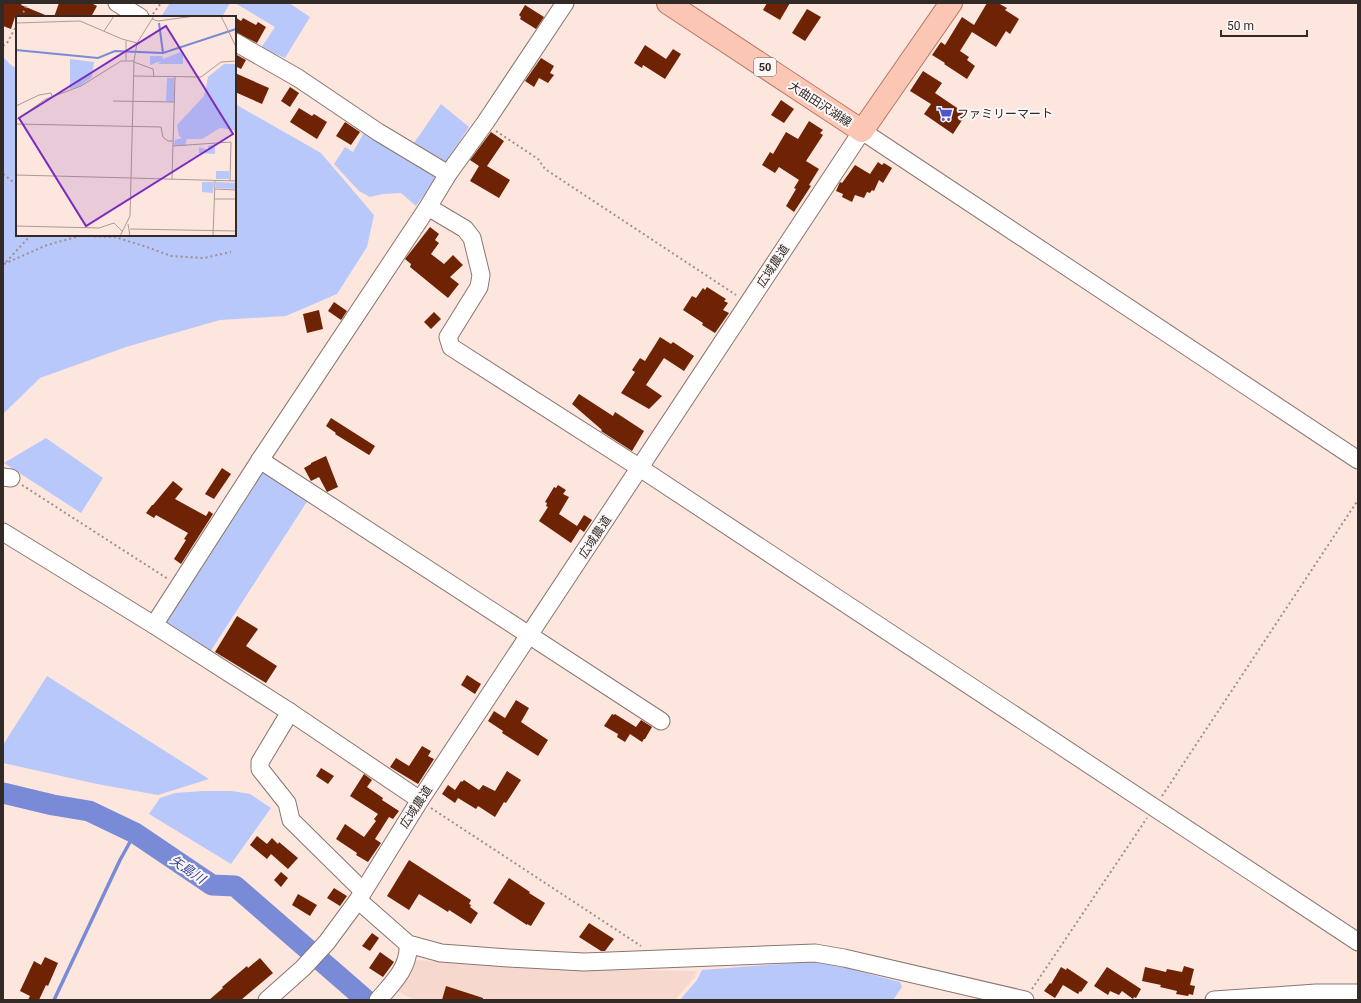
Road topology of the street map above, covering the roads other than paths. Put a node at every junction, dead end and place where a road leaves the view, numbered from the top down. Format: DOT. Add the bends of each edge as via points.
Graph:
graph roads {
  1 [pos="117,3"];
  2 [pos="565,3"];
  3 [pos="668,3"];
  4 [pos="951,3"];
  5 [pos="138,16"];
  6 [pos="236,43"];
  7 [pos="862,131"];
  8 [pos="448,174"];
  9 [pos="428,207"];
  10 [pos="260,460"];
  11 [pos="1358,460"];
  12 [pos="640,468"];
  13 [pos="3,532"];
  14 [pos="154,625"];
  15 [pos="530,635"];
  16 [pos="290,712"];
  17 [pos="661,721"];
  18 [pos="420,800"];
  19 [pos="360,895"];
  20 [pos="1358,942"];
  21 [pos="408,944"];
  22 [pos="1358,993"];
  23 [pos="268,1000"];
  24 [pos="378,1000"];
  25 [pos="1025,1000"];
  26 [pos="1214,1000"];
  1 -- 5 [label="street"];
  2 -- 8 [label="street"];
  3 -- 7 [label="main road, 大曲田沢湖線 / 50"];
  4 -- 7 [label="main road, 大曲田沢湖線"];
  6 -- 8 [label="street" via="298,78 378,132"];
  7 -- 11 [label="street"];
  7 -- 12 [label="street, 広域農道"];
  8 -- 9 [label="street"];
  9 -- 10 [label="street"];
  9 -- 12 [label="street" via="465,230 472,238 481,275 479,287 448,337 451,347"];
  10 -- 14 [label="street"];
  10 -- 15 [label="street"];
  12 -- 15 [label="street, 広域農道"];
  12 -- 20 [label="street"];
  13 -- 14 [label="street"];
  14 -- 16 [label="street"];
  15 -- 17 [label="street"];
  15 -- 18 [label="street, 広域農道"];
  16 -- 18 [label="street"];
  16 -- 19 [label="street" via="260,762 260,769 288,803 291,820"];
  18 -- 19 [label="street, 広域農道"];
  19 -- 21 [label="street"];
  19 -- 23 [label="street, 広域農道" via="327,942"];
  21 -- 24 [label="street" via="409,952 400,975"];
  21 -- 25 [label="street" via="441,953 584,962 816,953"];
  22 -- 26 [label="street" via="1316,992"];
}
